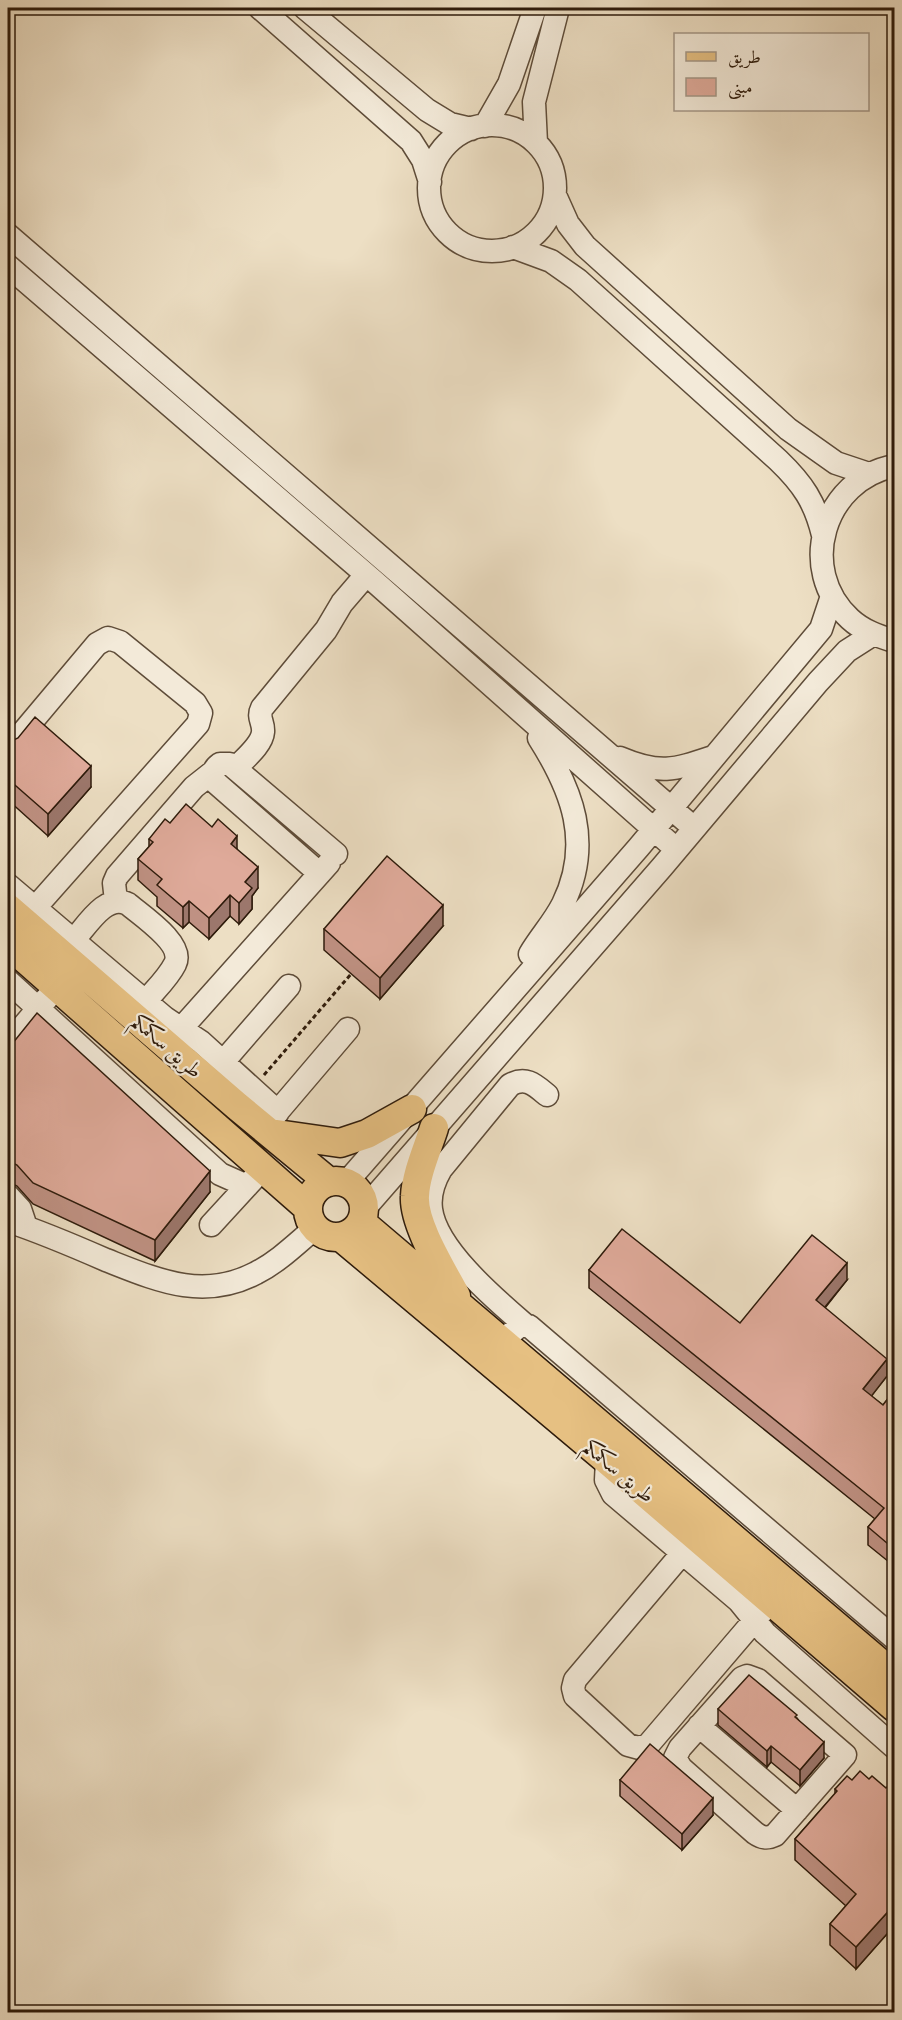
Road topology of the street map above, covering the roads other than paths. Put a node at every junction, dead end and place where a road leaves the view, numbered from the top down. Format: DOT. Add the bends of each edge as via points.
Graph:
graph roads {
  1 [pos="260,8"];
  2 [pos="305,8"];
  3 [pos="535,8"];
  4 [pos="558,8"];
  5 [pos="478,127"];
  6 [pos="537,143"];
  7 [pos="430,182"];
  8 [pos="555,195"];
  9 [pos="8,235"];
  10 [pos="513,247"];
  11 [pos="8,266"];
  12 [pos="894,466"];
  13 [pos="869,474"];
  14 [pos="823,535"];
  15 [pos="370,578"];
  16 [pos="832,596"];
  17 [pos="872,634"];
  18 [pos="894,641"];
  19 [pos="524,714"];
  20 [pos="8,750"];
  21 [pos="605,752"];
  22 [pos="713,757"];
  23 [pos="236,768"];
  24 [pos="213,772"];
  25 [pos="671,808"];
  26 [pos="694,828"];
  27 [pos="654,829"];
  28 [pos="676,849"];
  29 [pos="319,873"];
  30 [pos="8,885"];
  31 [pos="116,901"];
  32 [pos="21,909"];
  33 [pos="73,941"];
  34 [pos="8,944"];
  35 [pos="8,981"];
  36 [pos="521,983"];
  37 [pos="289,986"];
  38 [pos="57,987"];
  39 [pos="145,1002"];
  40 [pos="38,1008"];
  41 [pos="348,1029"];
  42 [pos="173,1037"];
  43 [pos="8,1044"];
  44 [pos="223,1062"];
  45 [pos="547,1095"];
  46 [pos="412,1109"];
  47 [pos="270,1124"];
  48 [pos="434,1128"];
  49 [pos="255,1177"];
  50 [pos="338,1182"];
  51 [pos="8,1196"];
  52 [pos="311,1218"];
  53 [pos="356,1223"];
  54 [pos="17,1224"];
  55 [pos="211,1225"];
  56 [pos="460,1306"];
  57 [pos="514,1333"];
  58 [pos="689,1545"];
  59 [pos="762,1610"];
  60 [pos="894,1638"];
  61 [pos="894,1675"];
  62 [pos="894,1707"];
  63 [pos="699,1726"];
  64 [pos="871,1726"];
  65 [pos="894,1747"];
  66 [pos="845,1755"];
  67 [pos="797,1810"];
  1 -- 7 [label="street" via="411,141"];
  2 -- 5 [label="street" via="428,110 450,124"];
  3 -- 5 [label="street" via="509,84"];
  4 -- 6 [label="street" via="534,102"];
  5 -- 6 [label="street" via="513,128"];
  5 -- 7 [label="street" via="447,144"];
  6 -- 8 [label="street" via="551,167"];
  7 -- 10 [label="street" via="430,196 439,222 459,242 485,250"];
  8 -- 10 [label="street" via="546,221 526,241"];
  8 -- 13 [label="street" via="568,224 585,246 788,429 836,463"];
  9 -- 21 [label="street"];
  10 -- 14 [label="street" via="551,261 579,280 778,460 809,495"];
  11 -- 15 [label="street"];
  12 -- 13 [label="street"];
  13 -- 14 [label="street" via="844,494"];
  14 -- 16 [label="street" via="824,577"];
  15 -- 19 [label="street"];
  15 -- 23 [label="street" via="342,603 326,630 262,708 261,740"];
  16 -- 17 [label="street" via="849,618"];
  16 -- 22 [label="street" via="821,629"];
  17 -- 18 [label="street"];
  17 -- 26 [label="street" via="847,651"];
  19 -- 27 [label="street"];
  19 -- 36 [label="street" via="561,775 573,805 577,838 569,890 526,959"];
  20 -- 32 [label="street" via="97,644 108,638 120,642 201,713 198,724"];
  21 -- 22 [label="street" via="657,770 680,768"];
  21 -- 25 [label="street"];
  22 -- 25 [label="street"];
  23 -- 24 [label="street" via="225,763"];
  23 -- 29 [label="street" via="341,849"];
  24 -- 29 [label="street" via="219,785"];
  24 -- 31 [label="street" via="194,787 117,876"];
  25 -- 26 [label="street"];
  25 -- 27 [label="street"];
  26 -- 28 [label="street"];
  27 -- 28 [label="street"];
  27 -- 36 [label="street"];
  28 -- 48 [label="street"];
  29 -- 42 [label="street"];
  30 -- 32 [label="street"];
  31 -- 33 [label="street" via="94,916"];
  31 -- 39 [label="street" via="128,904 176,949 175,964"];
  32 -- 33 [label="street"];
  32 -- 42 [label="main road, طريق سكمكم"];
  33 -- 39 [label="street"];
  34 -- 38 [label="main road, طريق سكمكم"];
  35 -- 40 [label="street"];
  36 -- 46 [label="street"];
  37 -- 44 [label="street"];
  38 -- 40 [label="street"];
  38 -- 49 [label="main road, طريق سكمكم"];
  39 -- 42 [label="street" via="170,1023"];
  40 -- 43 [label="street"];
  40 -- 49 [label="street" via="214,1169 227,1178"];
  41 -- 47 [label="street"];
  42 -- 44 [label="street" via="195,1038"];
  42 -- 47 [label="main road, طريق سكمكم"];
  44 -- 47 [label="street" via="252,1088"];
  45 -- 57 [label="street" via="530,1082 520,1080 510,1085 441,1169 431,1198 437,1229"];
  46 -- 47 [label="main road" via="340,1143"];
  46 -- 50 [label="street"];
  47 -- 50 [label="main road, طريق سكمكم"];
  48 -- 53 [label="street"];
  48 -- 56 [label="main road" via="416,1187 415,1205 421,1227"];
  49 -- 52 [label="main road, طريق سكمكم"];
  49 -- 55 [label="street"];
  50 -- 52 [label="main road" via="317,1189 309,1201"];
  50 -- 53 [label="main road" via="361,1195"];
  51 -- 54 [label="street" via="20,1209"];
  52 -- 53 [label="main road" via="327,1236"];
  52 -- 54 [label="street" via="283,1255 255,1274 205,1287 155,1279"];
  53 -- 56 [label="main road, طريق سكمكم"];
  53 -- 58 [label="main road, طريق سكمكم" via="607,1460"];
  56 -- 57 [label="main road, طريق سكمكم"];
  57 -- 60 [label="street" via="534,1329"];
  57 -- 61 [label="main road, طريق سكمكم"];
  58 -- 59 [label="main road, طريق سكمكم"];
  58 -- 59 [label="street" via="575,1680 575,1696 628,1745 644,1747 651,1741"];
  59 -- 62 [label="main road, طريق سكمكم"];
  59 -- 64 [label="street" via="765,1634"];
  63 -- 66 [label="street" via="742,1678 753,1677"];
  63 -- 67 [label="street"];
  63 -- 67 [label="street" via="676,1752 677,1764 755,1833 761,1837 775,1836"];
  64 -- 65 [label="street"];
  64 -- 66 [label="street"];
  66 -- 67 [label="street"];
}
